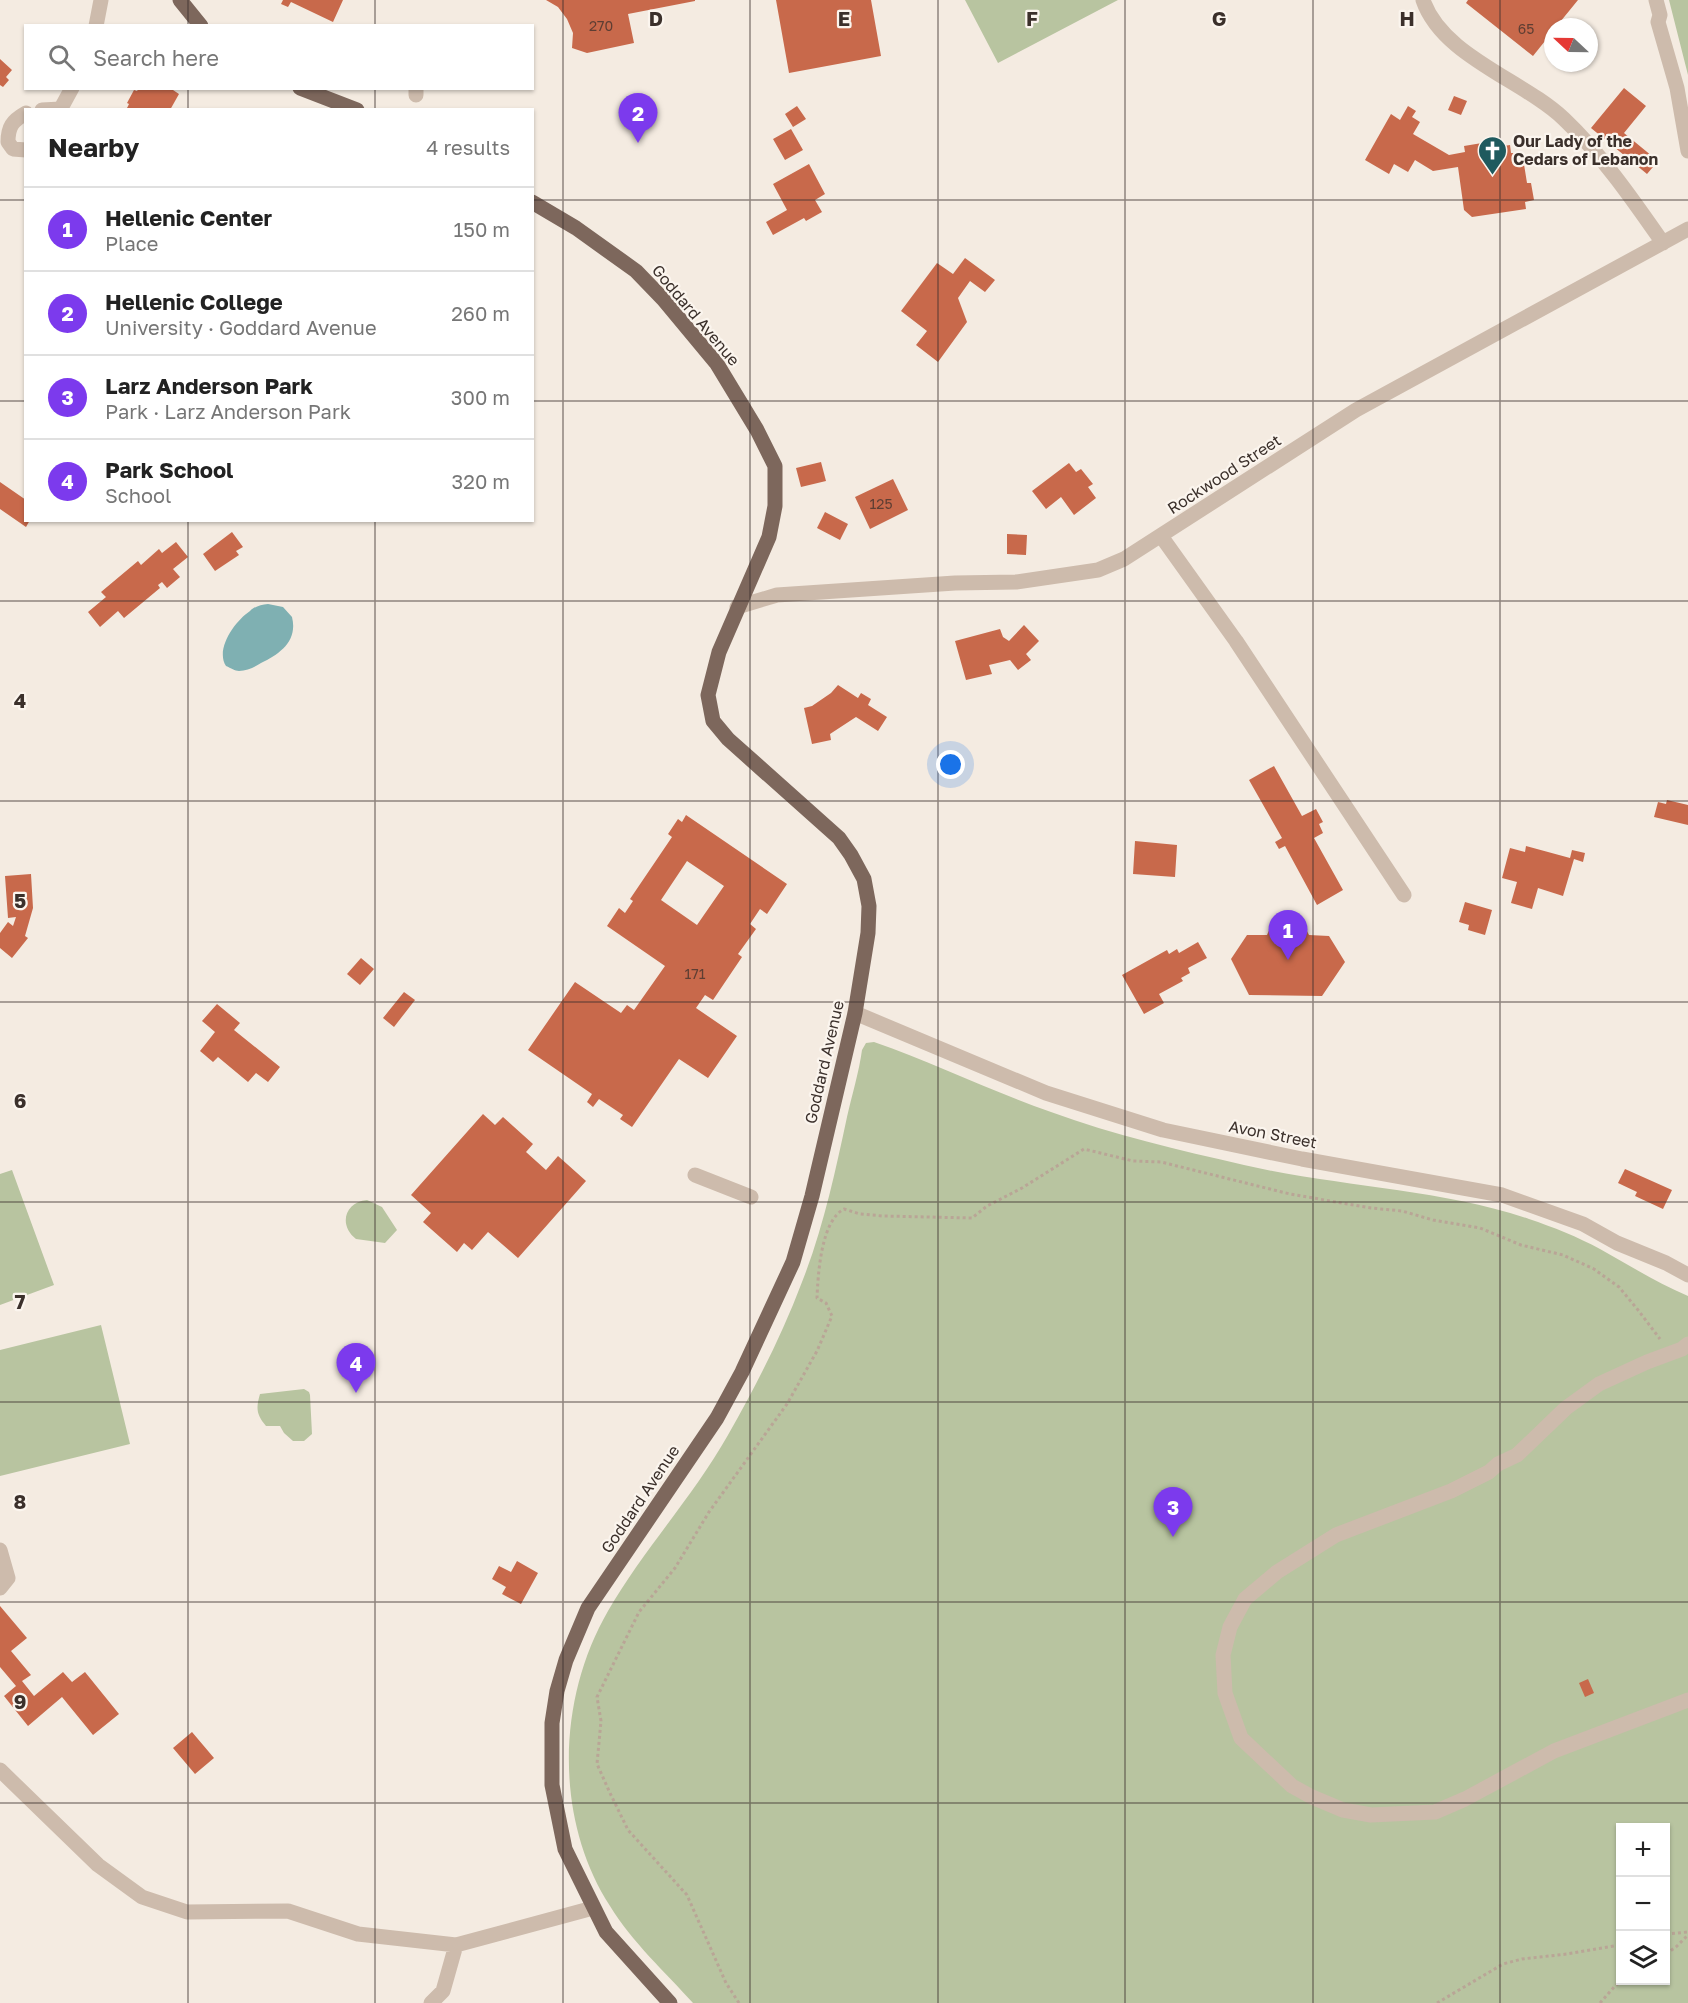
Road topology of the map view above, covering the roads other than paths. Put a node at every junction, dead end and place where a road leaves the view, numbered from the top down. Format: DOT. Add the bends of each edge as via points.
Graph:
graph roads {
  1 [pos="101,0"];
  2 [pos="180,0"];
  3 [pos="1423,0"];
  4 [pos="1656,0"];
  5 [pos="96,24"];
  6 [pos="199,24"];
  7 [pos="71,90"];
  8 [pos="305,90"];
  9 [pos="62,108"];
  10 [pos="352,108"];
  11 [pos="24,114"];
  12 [pos="24,150"];
  13 [pos="1688,151"];
  14 [pos="534,203"];
  15 [pos="1688,229"];
  16 [pos="1663,243"];
  17 [pos="1161,536"];
  18 [pos="737,607"];
  19 [pos="1404,895"];
  20 [pos="855,1013"];
  21 [pos="694,1175"];
  22 [pos="752,1197"];
  23 [pos="1688,1275"];
  24 [pos="1688,1344"];
  25 [pos="0,1550"];
  26 [pos="0,1588"];
  27 [pos="1688,1700"];
  28 [pos="0,1770"];
  29 [pos="593,1908"];
  30 [pos="456,1945"];
  31 [pos="431,2003"];
  32 [pos="670,2003"];
  1 -- 5 [label="street"];
  2 -- 6 [label="main road"];
  3 -- 16 [label="street" via="1442,30 1463,50 1539,98 1564,119 1624,188"];
  4 -- 13 [label="street"];
  7 -- 9 [label="street"];
  8 -- 10 [label="main road"];
  11 -- 12 [label="street" via="8,128 8,142 13,149"];
  14 -- 18 [label="main road, Goddard Avenue" via="636,271 717,364 762,439 775,466 775,506 769,537"];
  15 -- 16 [label="street, Rockwood Street"];
  16 -- 17 [label="street, Rockwood Street" via="1356,410"];
  17 -- 18 [label="street, Rockwood Street" via="1098,570 1016,582 777,595"];
  17 -- 19 [label="street" via="1236,641"];
  18 -- 20 [label="main road, Goddard Avenue" via="719,652 708,695 713,721 839,838 864,879 868,933"];
  20 -- 23 [label="street, Avon Street" via="1046,1093 1163,1130 1502,1195 1583,1224"];
  20 -- 29 [label="main road, Goddard Avenue" via="793,1262 717,1418 588,1608 566,1660 552,1723 552,1785 565,1849"];
  21 -- 22 [label="street"];
  24 -- 27 [label="street" via="1599,1384 1566,1408 1516,1455 1489,1472 1451,1491 1336,1535 1277,1572 1245,1599 1230,1628 1223,1655 1225,1694 1241,1738 1292,1786 1343,1810 1371,1815 1435,1812 1554,1751"];
  25 -- 26 [label="street" via="8,1578"];
  28 -- 30 [label="street" via="98,1865 142,1897 187,1912 288,1911 357,1934"];
  29 -- 30 [label="street"];
  29 -- 32 [label="main road, Goddard Avenue" via="606,1932"];
  30 -- 31 [label="street" via="443,1991"];
}
